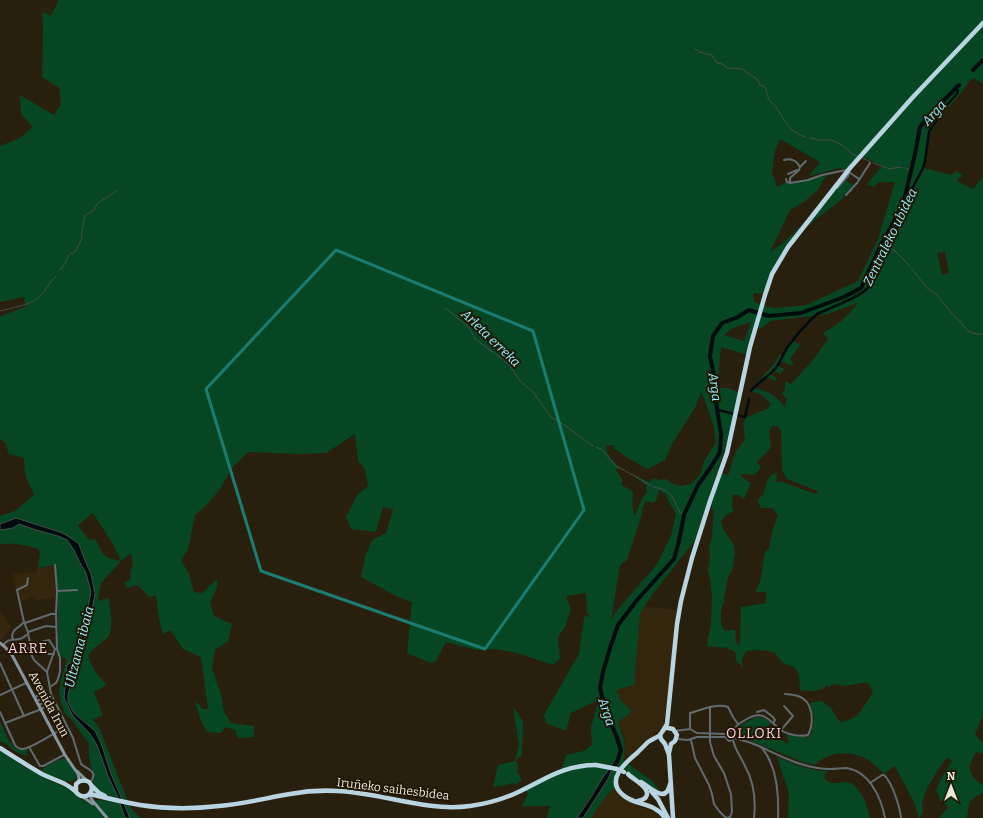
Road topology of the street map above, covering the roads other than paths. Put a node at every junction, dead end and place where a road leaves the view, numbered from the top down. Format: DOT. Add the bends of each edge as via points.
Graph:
graph roads {
  1 [pos="983,22"];
  2 [pos="983,26"];
  3 [pos="974,32"];
  4 [pos="784,160"];
  5 [pos="806,161"];
  6 [pos="870,163"];
  7 [pos="799,168"];
  8 [pos="849,171"];
  9 [pos="788,174"];
  10 [pos="786,179"];
  11 [pos="860,179"];
  12 [pos="790,183"];
  13 [pos="846,195"];
  14 [pos="55,565"];
  15 [pos="28,578"];
  16 [pos="76,590"];
  17 [pos="57,591"];
  18 [pos="56,614"];
  19 [pos="24,623"];
  20 [pos="56,627"];
  21 [pos="28,633"];
  22 [pos="14,639"];
  23 [pos="30,642"];
  24 [pos="1,644"];
  25 [pos="56,649"];
  26 [pos="46,654"];
  27 [pos="54,654"];
  28 [pos="0,663"];
  29 [pos="47,672"];
  30 [pos="27,683"];
  31 [pos="50,687"];
  32 [pos="43,688"];
  33 [pos="12,690"];
  34 [pos="45,692"];
  35 [pos="785,694"];
  36 [pos="0,695"];
  37 [pos="47,696"];
  38 [pos="35,697"];
  39 [pos="49,700"];
  40 [pos="37,701"];
  41 [pos="39,705"];
  42 [pos="784,706"];
  43 [pos="710,708"];
  44 [pos="41,709"];
  45 [pos="0,712"];
  46 [pos="757,712"];
  47 [pos="668,714"];
  48 [pos="24,716"];
  49 [pos="5,723"];
  50 [pos="773,723"];
  51 [pos="738,724"];
  52 [pos="67,726"];
  53 [pos="665,728"];
  54 [pos="673,729"];
  55 [pos="690,729"];
  56 [pos="781,730"];
  57 [pos="733,731"];
  58 [pos="694,732"];
  59 [pos="54,733"];
  60 [pos="726,734"];
  61 [pos="660,735"];
  62 [pos="710,735"];
  63 [pos="725,737"];
  64 [pos="693,738"];
  65 [pos="735,738"];
  66 [pos="676,739"];
  67 [pos="691,740"];
  68 [pos="732,740"];
  69 [pos="664,742"];
  70 [pos="671,744"];
  71 [pos="760,746"];
  72 [pos="29,747"];
  73 [pos="644,747"];
  74 [pos="0,748"];
  75 [pos="774,753"];
  76 [pos="669,754"];
  77 [pos="65,755"];
  78 [pos="768,758"];
  79 [pos="75,770"];
  80 [pos="626,773"];
  81 [pos="670,774"];
  82 [pos="617,776"];
  83 [pos="641,782"];
  84 [pos="77,783"];
  85 [pos="89,783"];
  86 [pos="870,783"];
  87 [pos="65,784"];
  88 [pos="76,791"];
  89 [pos="90,794"];
  90 [pos="83,797"];
  91 [pos="101,797"];
  92 [pos="112,799"];
  93 [pos="94,802"];
  94 [pos="97,806"];
  95 [pos="732,814"];
  96 [pos="107,818"];
  97 [pos="665,818"];
  98 [pos="668,818"];
  99 [pos="672,818"];
  100 [pos="726,818"];
  101 [pos="732,818"];
  102 [pos="754,818"];
  103 [pos="778,818"];
  104 [pos="885,818"];
  105 [pos="901,818"];
  1 -- 3 [label="highway"];
  2 -- 3 [label="street"];
  3 -- 8 [label="highway" via="912,97"];
  4 -- 7 [label="street" via="789,159 798,163"];
  5 -- 7 [label="street"];
  6 -- 11 [label="street"];
  7 -- 9 [label="street"];
  7 -- 12 [label="street" via="790,178"];
  8 -- 11 [label="street"];
  8 -- 12 [label="street"];
  8 -- 47 [label="highway" via="782,256 772,274 762,303 745,366 728,453 710,501 681,601"];
  10 -- 12 [label="street"];
  11 -- 13 [label="street"];
  14 -- 17 [label="street"];
  15 -- 19 [label="street" via="27,585 17,590"];
  16 -- 17 [label="street"];
  17 -- 18 [label="street"];
  18 -- 19 [label="street"];
  18 -- 20 [label="street"];
  19 -- 21 [label="street"];
  19 -- 22 [label="street" via="14,630 11,635"];
  20 -- 21 [label="street" via="46,626"];
  20 -- 25 [label="street"];
  21 -- 22 [label="street" via="20,639"];
  21 -- 23 [label="street"];
  22 -- 24 [label="street"];
  23 -- 25 [label="street" via="33,644 49,640"];
  23 -- 29 [label="street" via="27,646 34,660"];
  24 -- 30 [label="street, Avenida Irun" via="12,655"];
  25 -- 27 [label="street"];
  25 -- 31 [label="street" via="60,658 60,671 56,683"];
  26 -- 27 [label="street"];
  27 -- 29 [label="street"];
  28 -- 33 [label="street"];
  29 -- 31 [label="street"];
  30 -- 33 [label="street"];
  30 -- 38 [label="street, Avenida Irun"];
  31 -- 52 [label="street"];
  32 -- 34 [label="street"];
  33 -- 36 [label="street"];
  33 -- 48 [label="street"];
  34 -- 37 [label="street"];
  34 -- 38 [label="street"];
  35 -- 56 [label="street" via="798,696 804,700 810,709 812,720 807,736 788,734"];
  37 -- 39 [label="street"];
  37 -- 40 [label="street"];
  38 -- 40 [label="street, Avenida Irun"];
  39 -- 41 [label="street"];
  39 -- 44 [label="street" via="51,704"];
  40 -- 41 [label="street, Avenida Irun"];
  41 -- 44 [label="street, Avenida Irun"];
  42 -- 56 [label="street" via="793,716"];
  43 -- 51 [label="street" via="724,705 728,707"];
  43 -- 55 [label="street" via="690,713"];
  43 -- 62 [label="street"];
  44 -- 48 [label="street"];
  44 -- 59 [label="street, Avenida Irun"];
  45 -- 49 [label="street"];
  46 -- 50 [label="street" via="764,710 773,717"];
  47 -- 53 [label="highway"];
  47 -- 54 [label="highway"];
  48 -- 49 [label="street"];
  49 -- 72 [label="street" via="14,745 21,749"];
  50 -- 51 [label="street" via="766,717 757,715"];
  50 -- 56 [label="street"];
  51 -- 57 [label="street"];
  52 -- 59 [label="street"];
  52 -- 85 [label="street" via="81,764 93,773"];
  53 -- 54 [label="highway"];
  53 -- 61 [label="highway"];
  54 -- 55 [label="street"];
  54 -- 66 [label="highway" via="677,735"];
  55 -- 58 [label="street"];
  57 -- 60 [label="street"];
  57 -- 65 [label="street"];
  58 -- 62 [label="street"];
  58 -- 64 [label="street"];
  59 -- 72 [label="street"];
  59 -- 77 [label="street, Avenida Irun"];
  60 -- 62 [label="street"];
  60 -- 63 [label="street"];
  61 -- 69 [label="highway"];
  61 -- 73 [label="highway"];
  62 -- 63 [label="street"];
  62 -- 64 [label="street"];
  62 -- 95 [label="street" via="711,749 728,782"];
  63 -- 68 [label="street" via="729,741"];
  64 -- 67 [label="street"];
  65 -- 68 [label="street"];
  65 -- 71 [label="street"];
  66 -- 67 [label="street"];
  66 -- 70 [label="highway"];
  67 -- 100 [label="street" via="695,758 709,784 714,804"];
  68 -- 102 [label="street" via="752,782 755,797"];
  69 -- 70 [label="highway"];
  69 -- 73 [label="highway" via="654,742"];
  69 -- 76 [label="highway"];
  70 -- 76 [label="highway"];
  71 -- 75 [label="street"];
  71 -- 78 [label="street"];
  72 -- 77 [label="street" via="40,766"];
  73 -- 82 [label="highway" via="623,765"];
  74 -- 87 [label="highway"];
  75 -- 78 [label="street"];
  75 -- 86 [label="street" via="810,767 855,770"];
  76 -- 81 [label="highway"];
  77 -- 79 [label="street, Avenida Irun"];
  78 -- 103 [label="street" via="776,781"];
  79 -- 84 [label="street" via="78,776"];
  79 -- 85 [label="street"];
  80 -- 82 [label="highway" via="644,786 647,790 645,798 637,801 625,796 618,787"];
  80 -- 83 [label="highway, Iruñeko saihesbidea"];
  80 -- 92 [label="highway, Iruñeko saihesbidea, bridge" via="596,765 577,766 500,800 461,807 425,805 364,793 338,791 291,794 205,808 174,808"];
  81 -- 83 [label="highway" via="668,790 662,794"];
  81 -- 99 [label="highway"];
  82 -- 97 [label="highway" via="617,788 622,795 651,806"];
  83 -- 98 [label="highway" via="658,799"];
  84 -- 85 [label="highway"];
  84 -- 87 [label="highway"];
  84 -- 88 [label="highway"];
  85 -- 89 [label="highway" via="92,790"];
  85 -- 92 [label="highway, Iruñeko saihesbidea" via="99,793"];
  86 -- 104 [label="street"];
  86 -- 105 [label="street" via="882,775 886,777"];
  87 -- 88 [label="highway"];
  88 -- 90 [label="highway"];
  89 -- 90 [label="highway"];
  89 -- 91 [label="highway, Iruñeko saihesbidea"];
  89 -- 93 [label="street"];
  90 -- 94 [label="street"];
  91 -- 92 [label="highway, Iruñeko saihesbidea"];
  91 -- 93 [label="street"];
  93 -- 94 [label="street"];
  94 -- 96 [label="street"];
  95 -- 100 [label="street"];
  95 -- 101 [label="street"];
}
